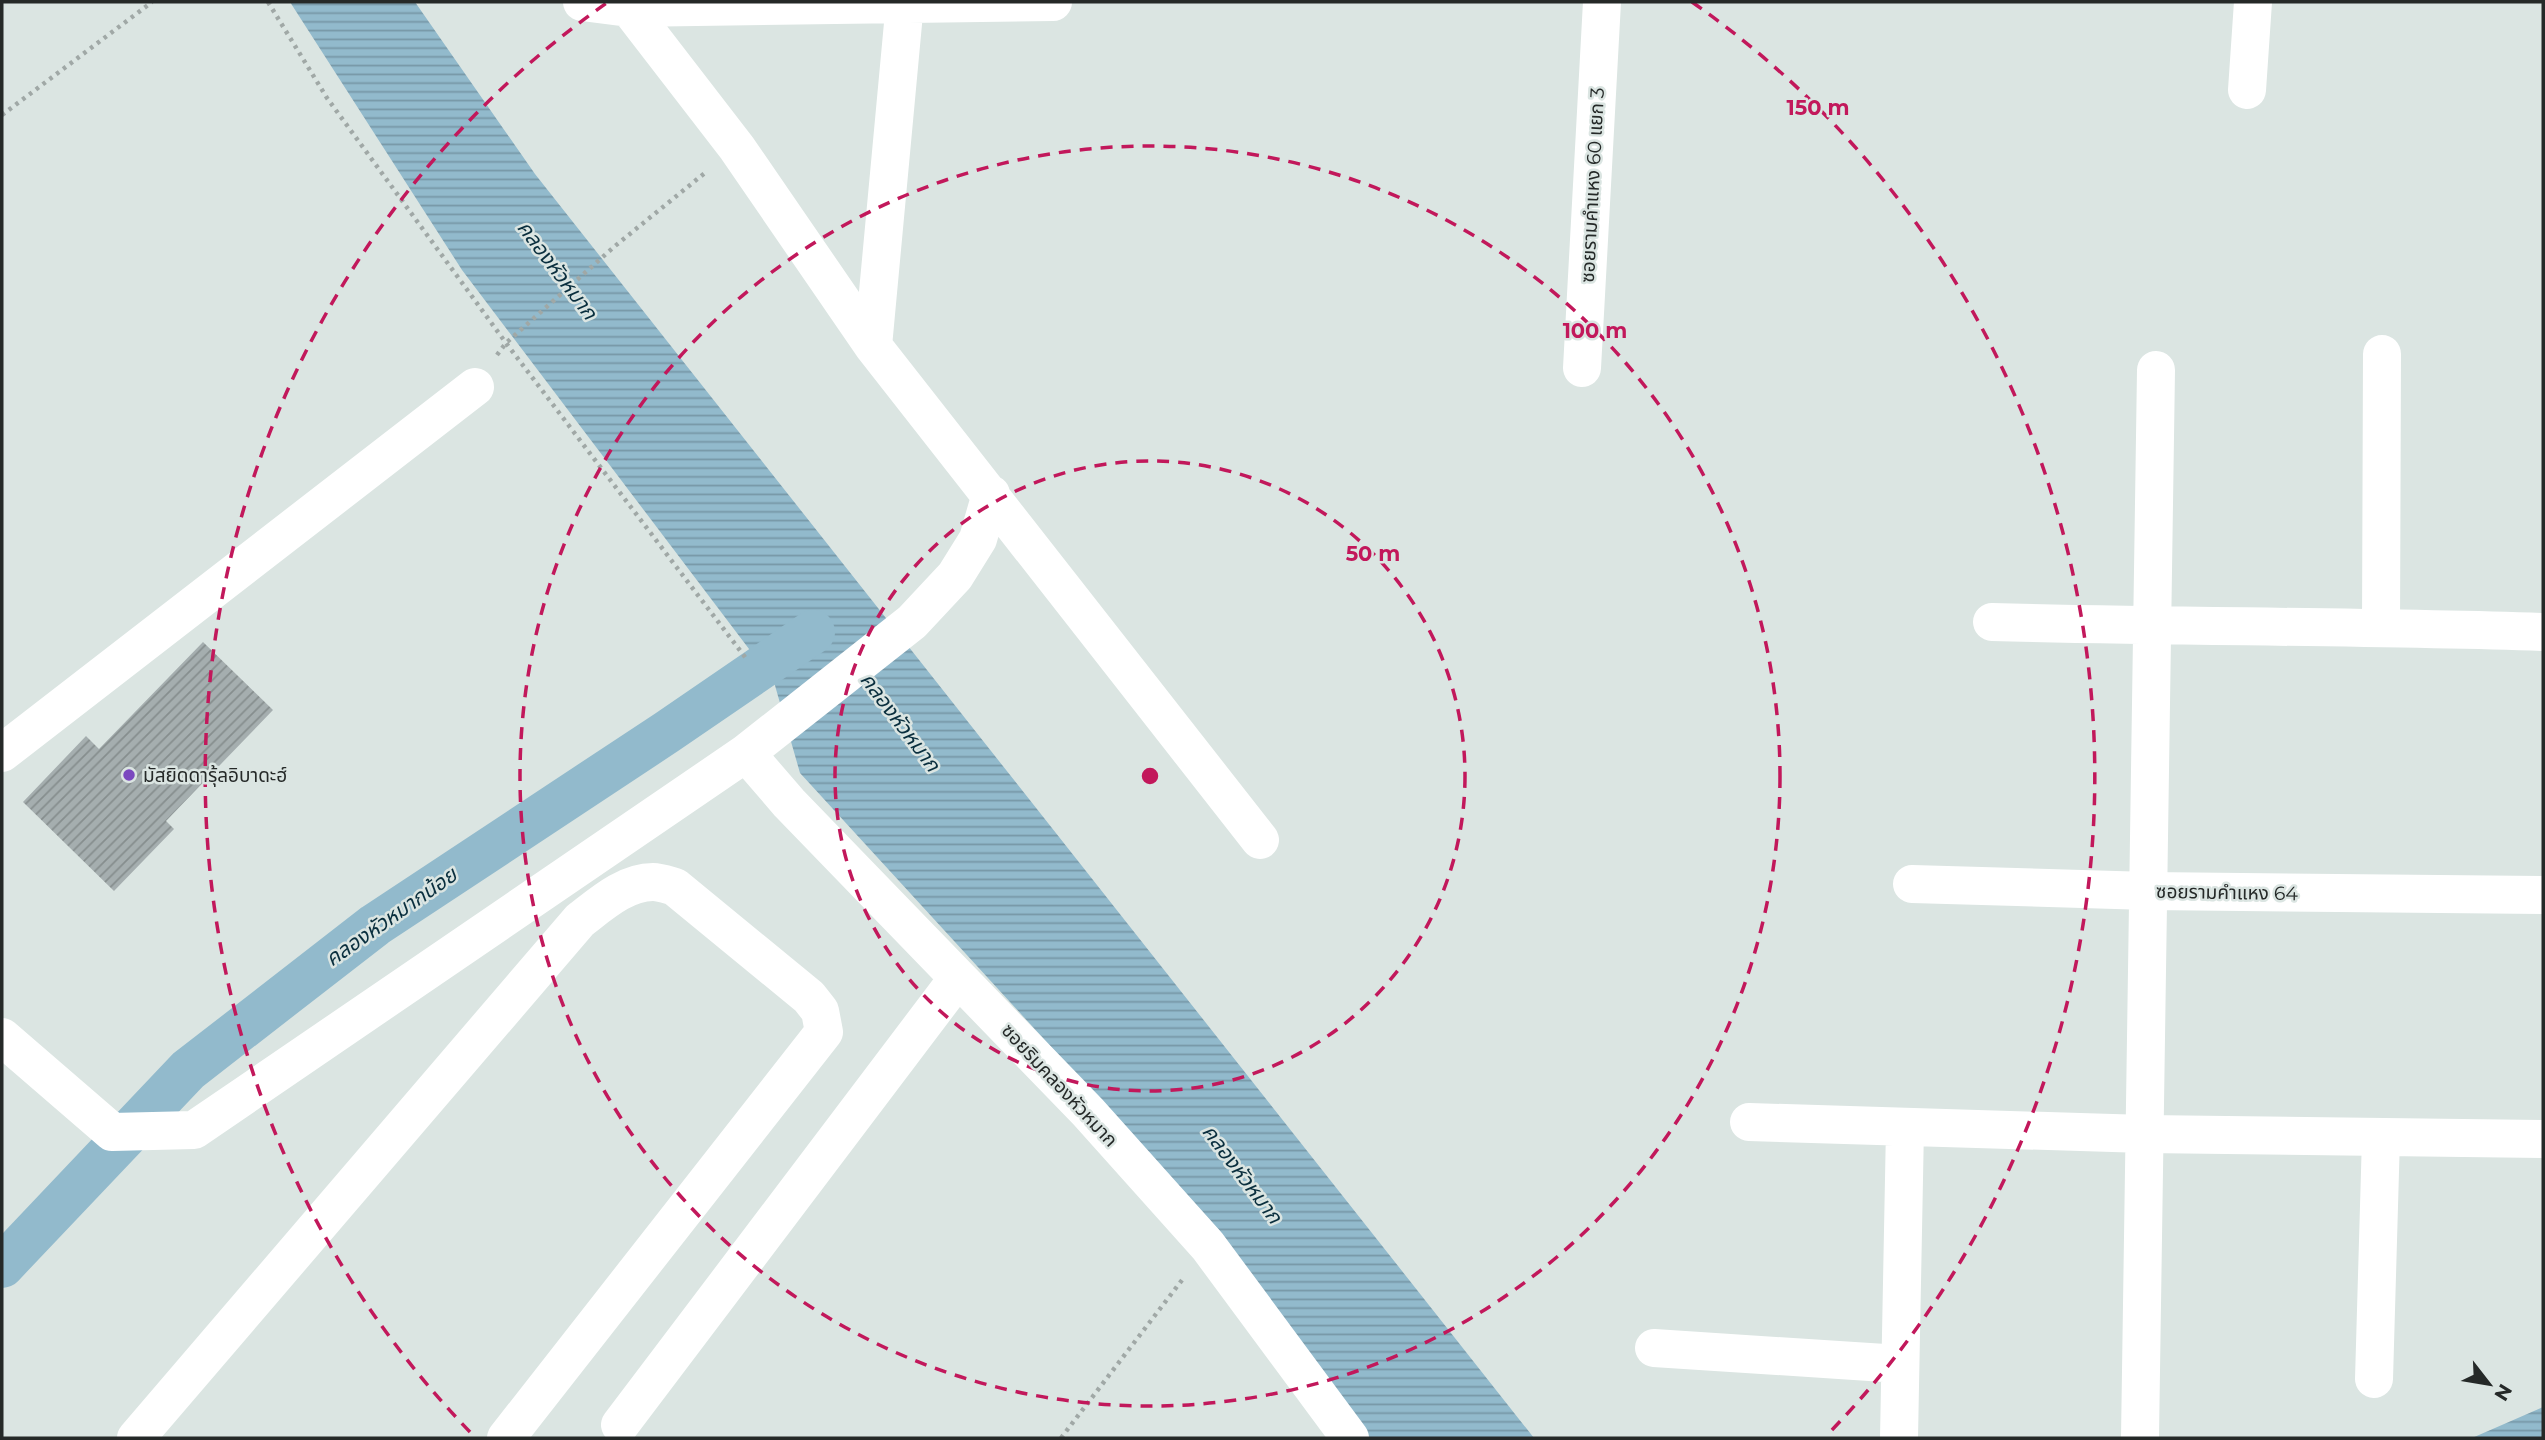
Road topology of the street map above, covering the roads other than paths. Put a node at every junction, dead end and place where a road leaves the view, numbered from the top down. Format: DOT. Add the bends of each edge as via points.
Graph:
graph roads {
  1 [pos="582,2"];
  2 [pos="1053,2"];
  3 [pos="1602,2"];
  4 [pos="2253,2"];
  5 [pos="905,4"];
  6 [pos="629,8"];
  7 [pos="2247,90"];
  8 [pos="873,345"];
  9 [pos="2382,354"];
  10 [pos="1581,368"];
  11 [pos="2156,370"];
  12 [pos="475,387"];
  13 [pos="991,494"];
  14 [pos="1992,622"];
  15 [pos="2152,626"];
  16 [pos="2381,627"];
  17 [pos="2543,632"];
  18 [pos="756,744"];
  19 [pos="2,753"];
  20 [pos="1260,840"];
  21 [pos="1912,884"];
  22 [pos="2149,891"];
  23 [pos="2543,895"];
  24 [pos="958,978"];
  25 [pos="2,1037"];
  26 [pos="1749,1122"];
  27 [pos="1905,1126"];
  28 [pos="2145,1134"];
  29 [pos="2381,1137"];
  30 [pos="2543,1139"];
  31 [pos="1654,1348"];
  32 [pos="1900,1364"];
  33 [pos="2374,1379"];
  34 [pos="620,1425"];
  35 [pos="136,1438"];
  36 [pos="506,1438"];
  37 [pos="1350,1438"];
  38 [pos="1899,1438"];
  39 [pos="2140,1438"];
  1 -- 6 [label="street"];
  2 -- 5 [label="street"];
  3 -- 10 [label="street, ซอยรามคำแหง 60 แยก 3"];
  4 -- 7 [label="street"];
  5 -- 6 [label="street"];
  5 -- 8 [label="street"];
  6 -- 8 [label="street" via="737,148"];
  8 -- 13 [label="street"];
  9 -- 16 [label="street"];
  11 -- 15 [label="street"];
  12 -- 19 [label="street"];
  13 -- 18 [label="street" via="978,538 955,576 912,622"];
  13 -- 20 [label="street"];
  14 -- 15 [label="street"];
  15 -- 16 [label="street"];
  15 -- 22 [label="street"];
  16 -- 17 [label="street"];
  18 -- 24 [label="street, ซอยริมคลองหัวหมาก" via="789,803"];
  18 -- 25 [label="street" via="194,1130 112,1132"];
  21 -- 22 [label="street, ซอยรามคำแหง 64"];
  22 -- 23 [label="street, ซอยรามคำแหง 64"];
  22 -- 28 [label="street"];
  24 -- 34 [label="street"];
  24 -- 37 [label="street, ซอยริมคลองหัวหมาก" via="1209,1246"];
  26 -- 27 [label="street"];
  27 -- 28 [label="street"];
  27 -- 32 [label="street"];
  28 -- 29 [label="street"];
  28 -- 39 [label="street"];
  29 -- 30 [label="street"];
  29 -- 33 [label="street"];
  31 -- 32 [label="street"];
  32 -- 38 [label="street"];
  35 -- 36 [label="street" via="580,920 638,884 654,881 675,887 809,997 820,1011 824,1032"];
}
